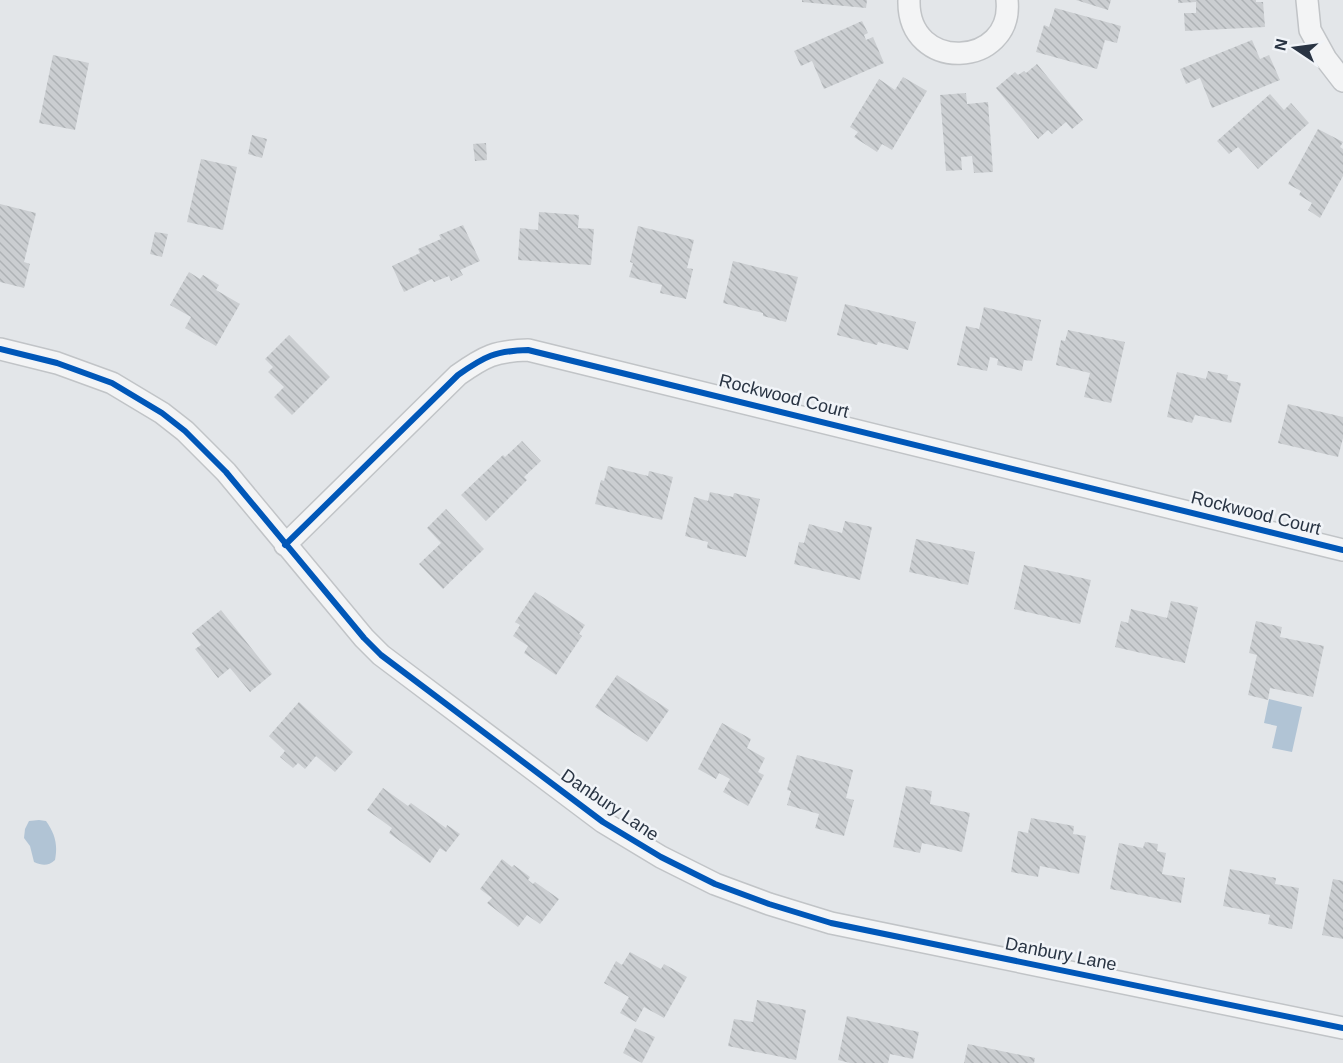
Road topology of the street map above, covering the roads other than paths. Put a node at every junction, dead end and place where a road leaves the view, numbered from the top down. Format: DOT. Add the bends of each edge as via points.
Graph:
graph roads {
  1 [pos="909,0"];
  2 [pos="1007,0"];
  3 [pos="1307,0"];
  4 [pos="1343,81"];
  5 [pos="0,349"];
  6 [pos="285,545"];
  7 [pos="1343,550"];
  8 [pos="1343,1028"];
  1 -- 2 [label="street" via="912,24 920,37 931,47 959,55 974,52 998,35 1005,22"];
  3 -- 4 [label="street" via="1310,30"];
  5 -- 6 [label="street, Danbury Lane" via="85,372 162,413 206,451"];
  6 -- 7 [label="street, Rockwood Court" via="458,375 481,358 504,351 528,350"];
  6 -- 8 [label="street, Danbury Lane" via="381,655 603,822 715,884 831,923"];
}
